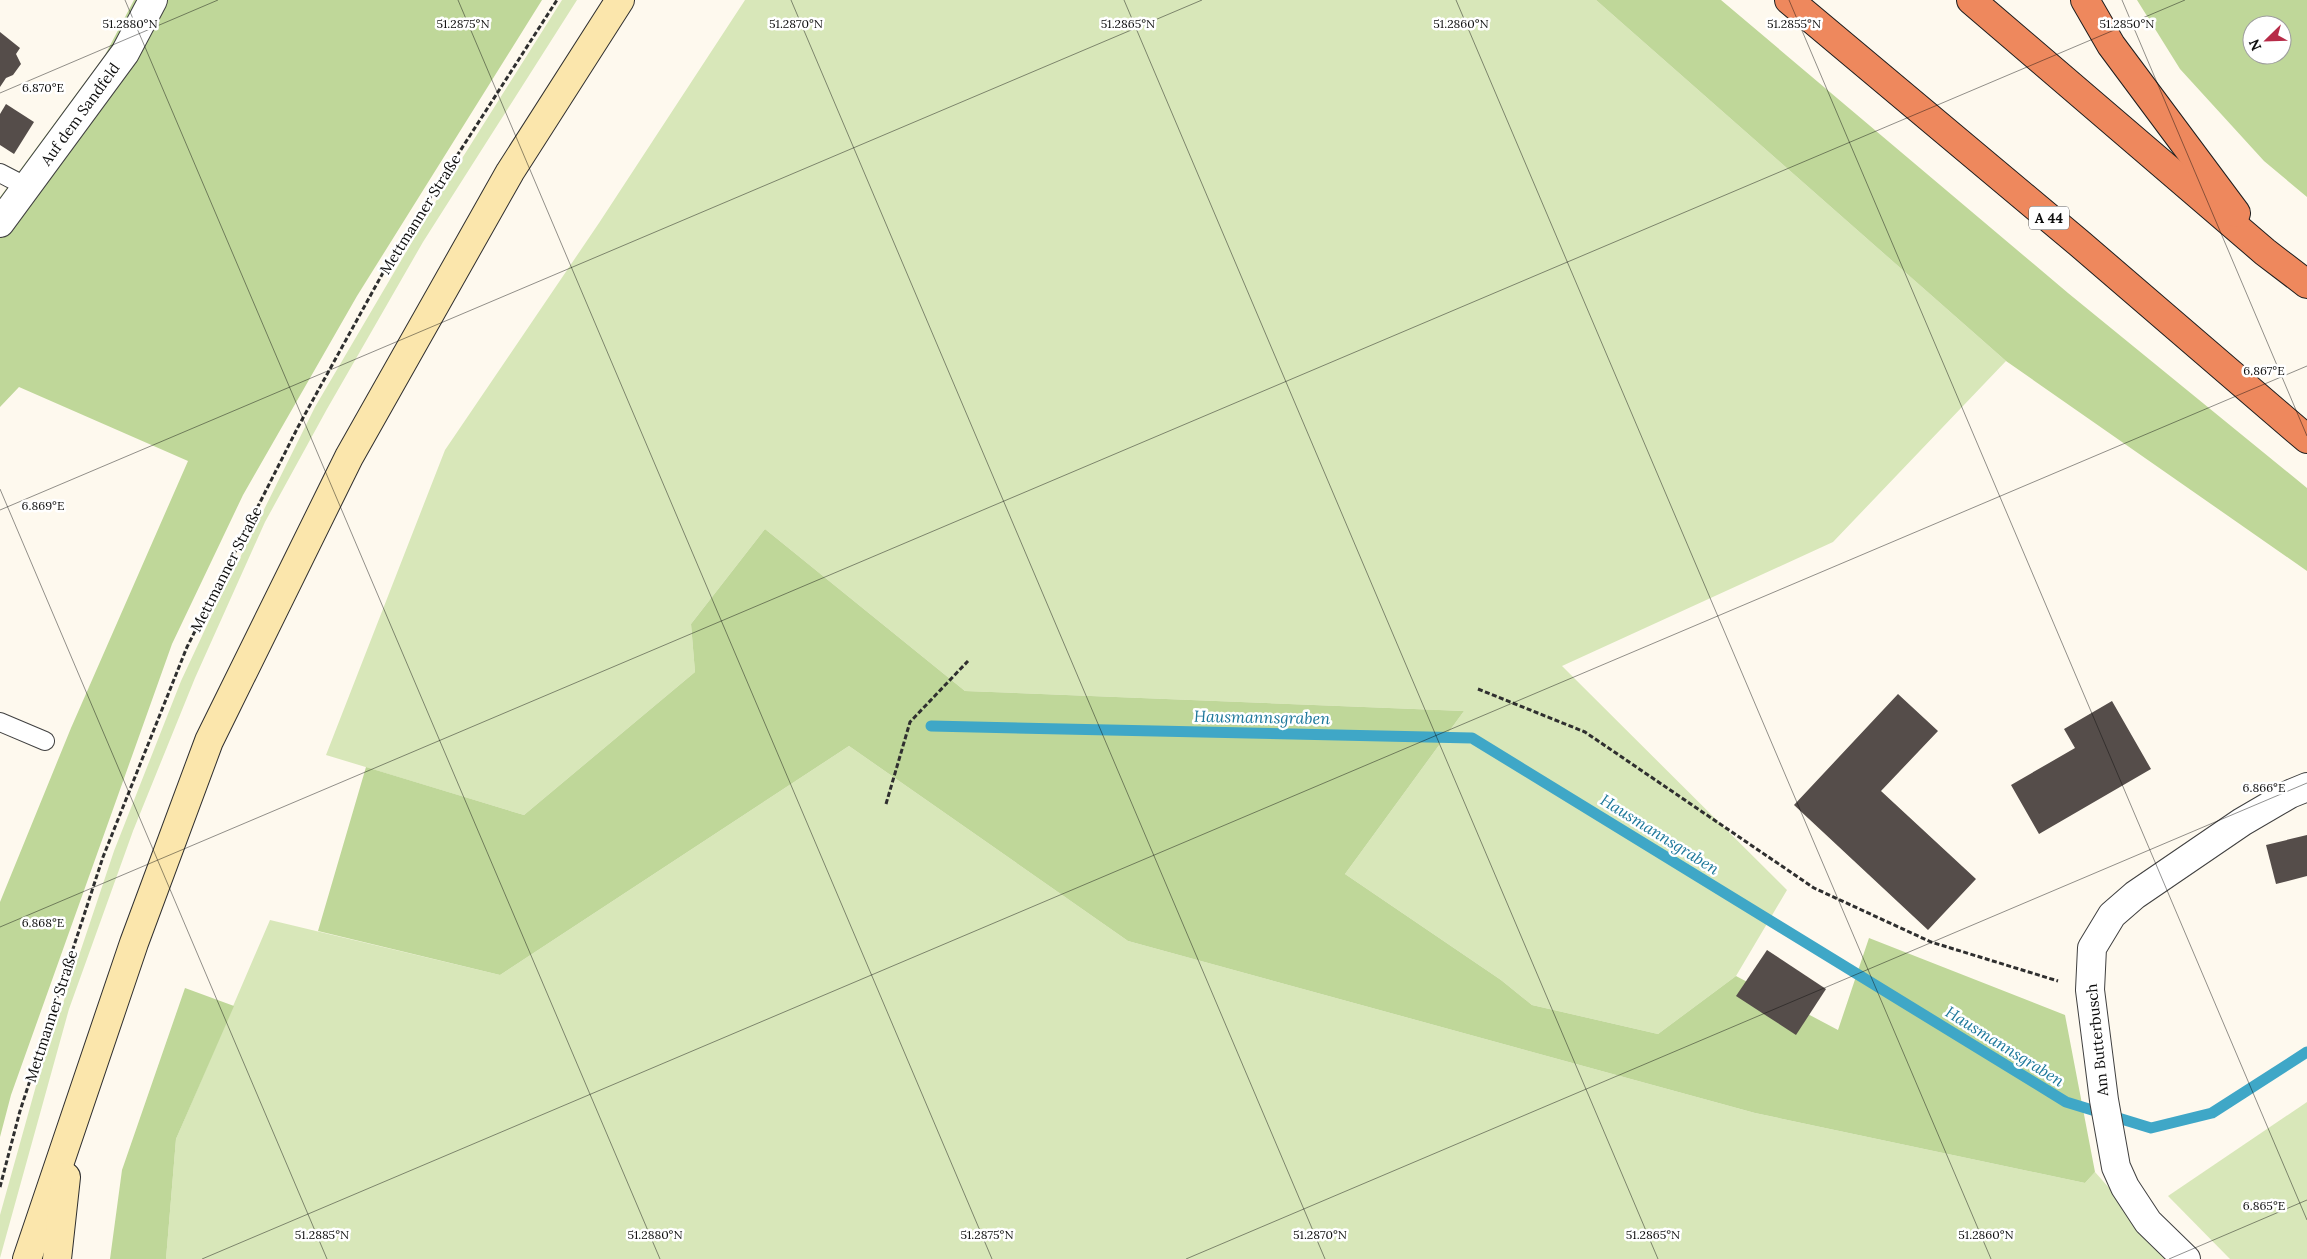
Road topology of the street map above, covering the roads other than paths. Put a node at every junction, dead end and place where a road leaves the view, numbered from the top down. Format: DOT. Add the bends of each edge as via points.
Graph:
graph roads {
  1 [pos="152,0"];
  2 [pos="620,0"];
  3 [pos="1789,0"];
  4 [pos="1971,0"];
  5 [pos="2085,0"];
  6 [pos="0,173"];
  7 [pos="27,187"];
  8 [pos="0,222"];
  9 [pos="2265,252"];
  10 [pos="2307,284"];
  11 [pos="2307,439"];
  12 [pos="0,722"];
  13 [pos="45,741"];
  14 [pos="2307,787"];
  15 [pos="72,1123"];
  16 [pos="27,1259"];
  17 [pos="57,1259"];
  18 [pos="2186,1259"];
  1 -- 7 [label="street, Auf dem Sandfeld" via="125,53"];
  2 -- 15 [label="main road" via="510,172 349,457 209,741"];
  3 -- 11 [label="highway, A 44"];
  4 -- 9 [label="highway"];
  5 -- 9 [label="highway" via="2111,46"];
  6 -- 7 [label="lane"];
  7 -- 8 [label="street, Auf dem Sandfeld"];
  9 -- 10 [label="highway"];
  12 -- 13 [label="lane"];
  14 -- 18 [label="street, Am Butterbusch" via="2242,822 2135,895 2112,915 2092,948 2090,990 2116,1167 2148,1222"];
  15 -- 16 [label="main road"];
  15 -- 17 [label="main road"];
}
